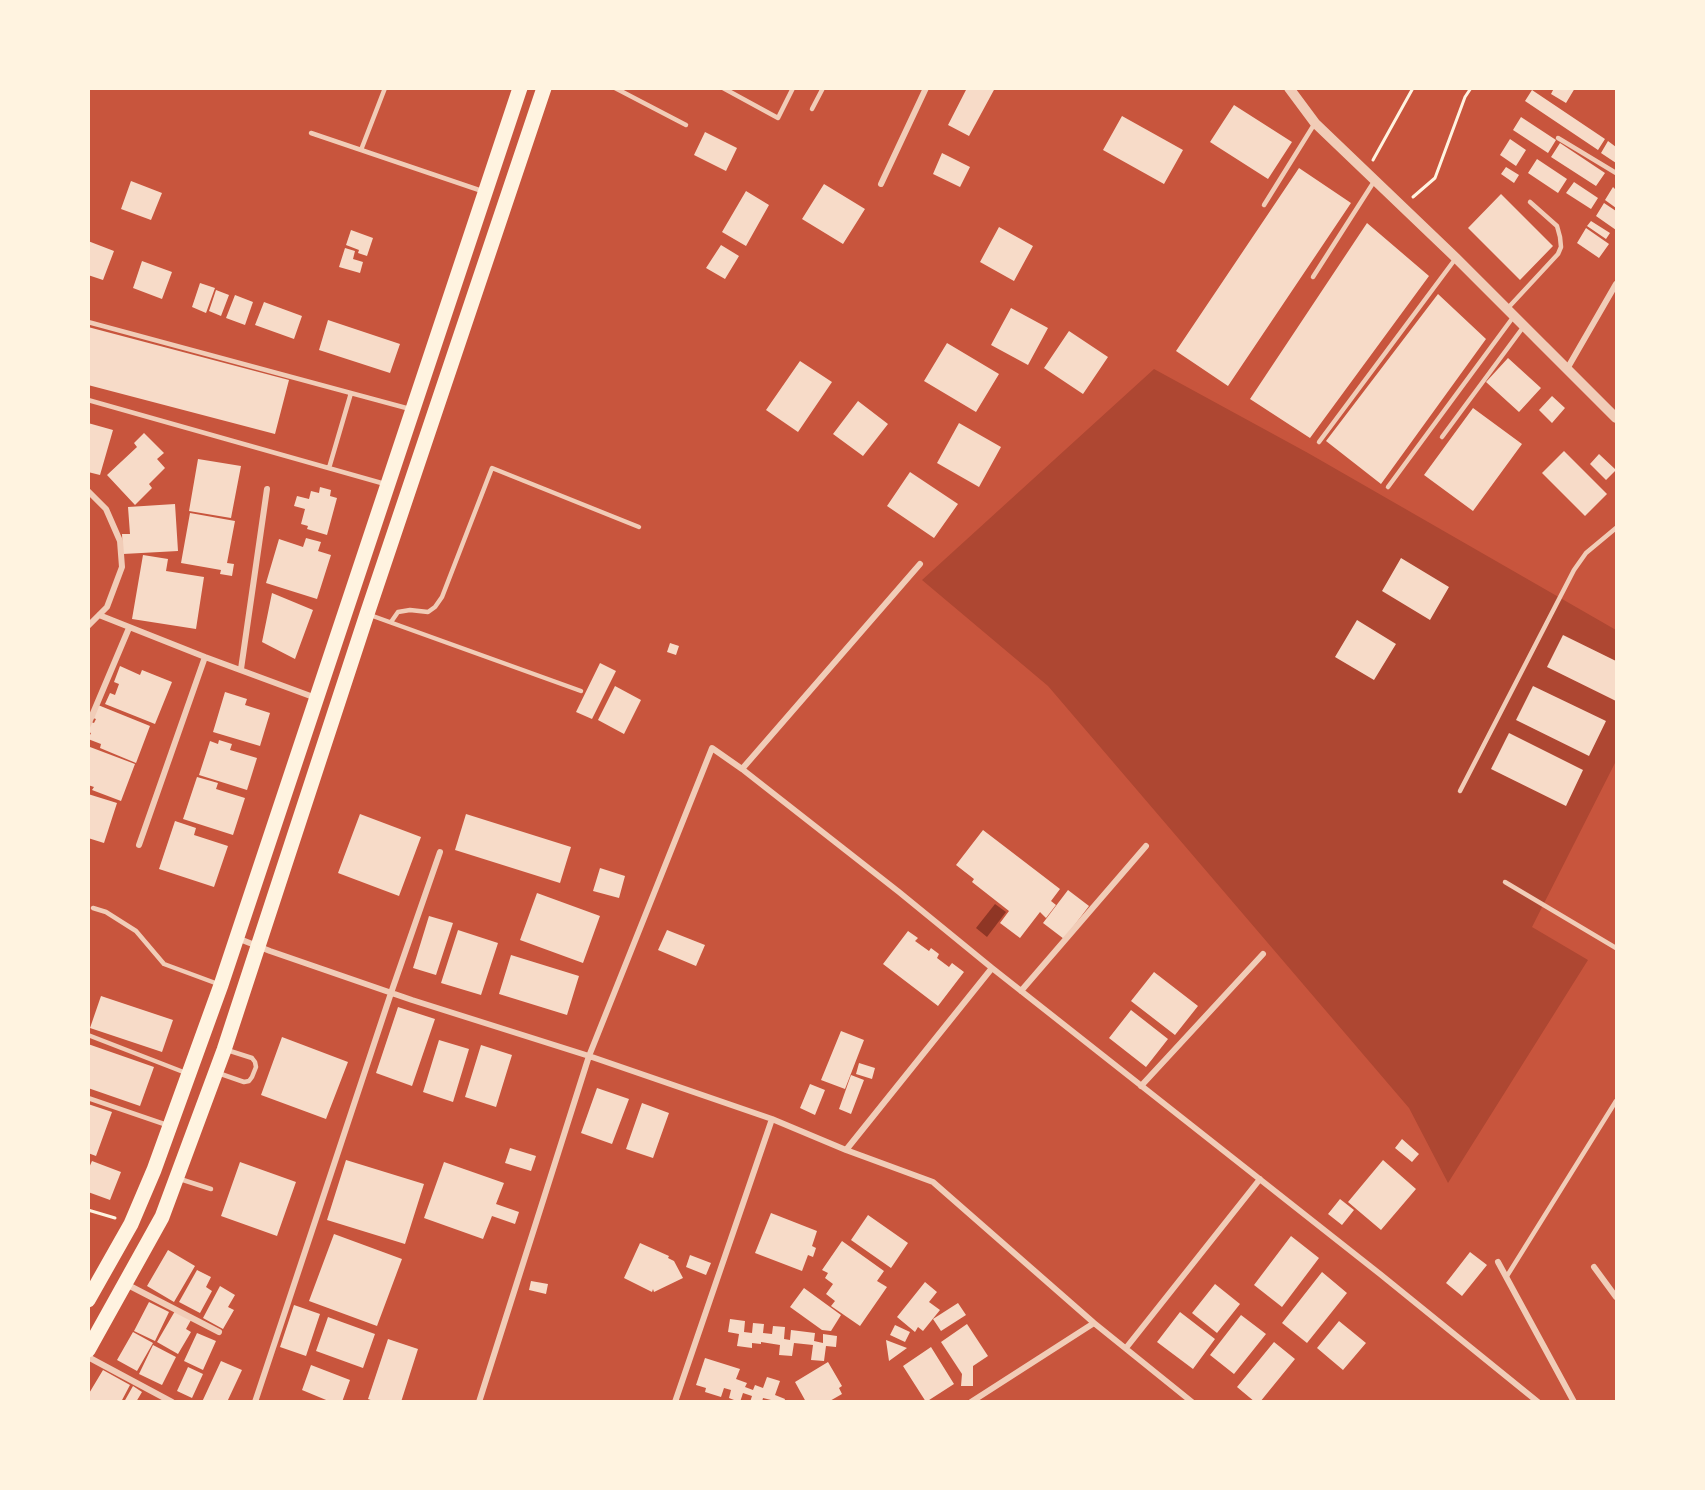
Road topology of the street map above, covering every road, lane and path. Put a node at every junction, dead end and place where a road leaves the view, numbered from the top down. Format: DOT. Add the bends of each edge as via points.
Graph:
graph roads {
  1 [pos="385,88"];
  2 [pos="520,88"];
  3 [pos="544,88"];
  4 [pos="615,88"];
  5 [pos="723,88"];
  6 [pos="793,88"];
  7 [pos="823,88"];
  8 [pos="926,88"];
  9 [pos="1289,88"];
  10 [pos="1413,88"];
  11 [pos="1471,88"];
  12 [pos="812,110"];
  13 [pos="1315,123"];
  14 [pos="686,125"];
  15 [pos="311,133"];
  16 [pos="1558,138"];
  17 [pos="362,150"];
  18 [pos="1366,172"];
  19 [pos="1617,173"];
  20 [pos="1376,180"];
  21 [pos="881,184"];
  22 [pos="484,192"];
  23 [pos="1530,202"];
  24 [pos="1264,205"];
  25 [pos="1402,206"];
  26 [pos="1456,258"];
  27 [pos="1313,277"];
  28 [pos="1617,284"];
  29 [pos="1511,313"];
  30 [pos="88,322"];
  31 [pos="1524,326"];
  32 [pos="1567,369"];
  33 [pos="351,393"];
  34 [pos="88,400"];
  35 [pos="413,410"];
  36 [pos="1617,418"];
  37 [pos="1442,437"];
  38 [pos="1319,442"];
  39 [pos="328,468"];
  40 [pos="388,485"];
  41 [pos="1388,487"];
  42 [pos="267,489"];
  43 [pos="88,491"];
  44 [pos="639,527"];
  45 [pos="1617,528"];
  46 [pos="920,564"];
  47 [pos="367,614"];
  48 [pos="99,615"];
  49 [pos="391,622"];
  50 [pos="88,626"];
  51 [pos="129,627"];
  52 [pos="205,657"];
  53 [pos="241,669"];
  54 [pos="581,691"];
  55 [pos="317,698"];
  56 [pos="88,725"];
  57 [pos="742,769"];
  58 [pos="1460,791"];
  59 [pos="139,845"];
  60 [pos="1146,846"];
  61 [pos="440,852"];
  62 [pos="1505,882"];
  63 [pos="93,908"];
  64 [pos="237,938"];
  65 [pos="258,946"];
  66 [pos="1617,948"];
  67 [pos="1263,954"];
  68 [pos="992,968"];
  69 [pos="221,985"];
  70 [pos="1021,991"];
  71 [pos="391,993"];
  72 [pos="88,1035"];
  73 [pos="224,1050"];
  74 [pos="589,1056"];
  75 [pos="216,1072"];
  76 [pos="188,1074"];
  77 [pos="1142,1086"];
  78 [pos="88,1098"];
  79 [pos="1617,1101"];
  80 [pos="772,1119"];
  81 [pos="170,1125"];
  82 [pos="846,1150"];
  83 [pos="177,1178"];
  84 [pos="1260,1179"];
  85 [pos="211,1189"];
  86 [pos="88,1210"];
  87 [pos="131,1224"];
  88 [pos="1498,1262"];
  89 [pos="1593,1268"];
  90 [pos="1507,1276"];
  91 [pos="125,1283"];
  92 [pos="1617,1297"];
  93 [pos="88,1300"];
  94 [pos="1094,1323"];
  95 [pos="219,1332"];
  96 [pos="1126,1348"];
  97 [pos="88,1350"];
  98 [pos="88,1357"];
  99 [pos="172,1401"];
  100 [pos="255,1401"];
  101 [pos="479,1401"];
  102 [pos="675,1401"];
  103 [pos="972,1401"];
  104 [pos="1192,1401"];
  105 [pos="1538,1401"];
  106 [pos="1574,1401"];
  1 -- 17 [label="lane"];
  2 -- 22 [label="main road"];
  3 -- 47 [label="main road"];
  4 -- 14 [label="lane"];
  5 -- 6 [label="lane" via="778,118"];
  7 -- 12 [label="lane"];
  8 -- 21 [label="street"];
  9 -- 13 [label="street"];
  10 -- 18 [label="path"];
  11 -- 25 [label="path" via="1435,178"];
  13 -- 18 [label="street"];
  13 -- 24 [label="lane"];
  15 -- 17 [label="lane"];
  16 -- 19 [label="lane"];
  17 -- 22 [label="lane"];
  18 -- 20 [label="street"];
  20 -- 25 [label="street"];
  20 -- 27 [label="lane"];
  22 -- 35 [label="main road"];
  23 -- 29 [label="lane" via="1557,226 1561,247"];
  25 -- 26 [label="street"];
  26 -- 29 [label="street"];
  26 -- 38 [label="lane"];
  28 -- 32 [label="street"];
  29 -- 31 [label="street"];
  29 -- 41 [label="lane"];
  30 -- 33 [label="lane"];
  31 -- 32 [label="street"];
  31 -- 37 [label="lane"];
  32 -- 36 [label="street"];
  33 -- 35 [label="lane"];
  33 -- 39 [label="lane"];
  34 -- 39 [label="lane"];
  35 -- 40 [label="main road"];
  39 -- 40 [label="lane"];
  40 -- 55 [label="main road"];
  42 -- 53 [label="street"];
  43 -- 48 [label="street" via="106,509 120,541 122,567 107,607"];
  44 -- 49 [label="lane" via="492,468 442,597 428,612 398,612"];
  45 -- 58 [label="lane" via="1586,553 1574,570"];
  46 -- 57 [label="street"];
  47 -- 49 [label="lane"];
  47 -- 65 [label="main road"];
  48 -- 50 [label="street"];
  48 -- 51 [label="street"];
  49 -- 54 [label="lane"];
  51 -- 52 [label="street"];
  51 -- 56 [label="street"];
  52 -- 53 [label="street"];
  52 -- 59 [label="street"];
  53 -- 55 [label="street"];
  55 -- 64 [label="main road"];
  57 -- 68 [label="street"];
  57 -- 74 [label="street" via="712,748"];
  60 -- 70 [label="street"];
  61 -- 71 [label="street"];
  62 -- 66 [label="lane"];
  63 -- 69 [label="lane" via="136,931 164,964"];
  64 -- 65 [label="street"];
  64 -- 69 [label="main road"];
  65 -- 71 [label="street"];
  65 -- 73 [label="main road"];
  67 -- 77 [label="street"];
  68 -- 70 [label="street"];
  68 -- 82 [label="street"];
  69 -- 76 [label="main road"];
  70 -- 77 [label="street"];
  71 -- 74 [label="street"];
  71 -- 100 [label="street"];
  72 -- 76 [label="lane"];
  73 -- 75 [label="main road"];
  73 -- 75 [label="lane" via="252,1058 256,1067 249,1081 244,1082"];
  74 -- 80 [label="street"];
  74 -- 101 [label="street"];
  75 -- 83 [label="main road"];
  76 -- 81 [label="main road"];
  77 -- 84 [label="street"];
  78 -- 81 [label="lane"];
  79 -- 90 [label="lane"];
  80 -- 82 [label="street"];
  80 -- 102 [label="street"];
  81 -- 87 [label="main road"];
  82 -- 94 [label="street" via="933,1182"];
  83 -- 85 [label="lane"];
  83 -- 91 [label="main road" via="162,1217"];
  84 -- 96 [label="street"];
  84 -- 105 [label="street"];
  86 -- 87 [label="path"];
  87 -- 93 [label="main road"];
  88 -- 90 [label="street"];
  89 -- 92 [label="street"];
  90 -- 106 [label="street"];
  91 -- 95 [label="street"];
  91 -- 97 [label="main road"];
  94 -- 96 [label="street"];
  94 -- 103 [label="street"];
  96 -- 104 [label="street"];
  98 -- 99 [label="street"];
}
